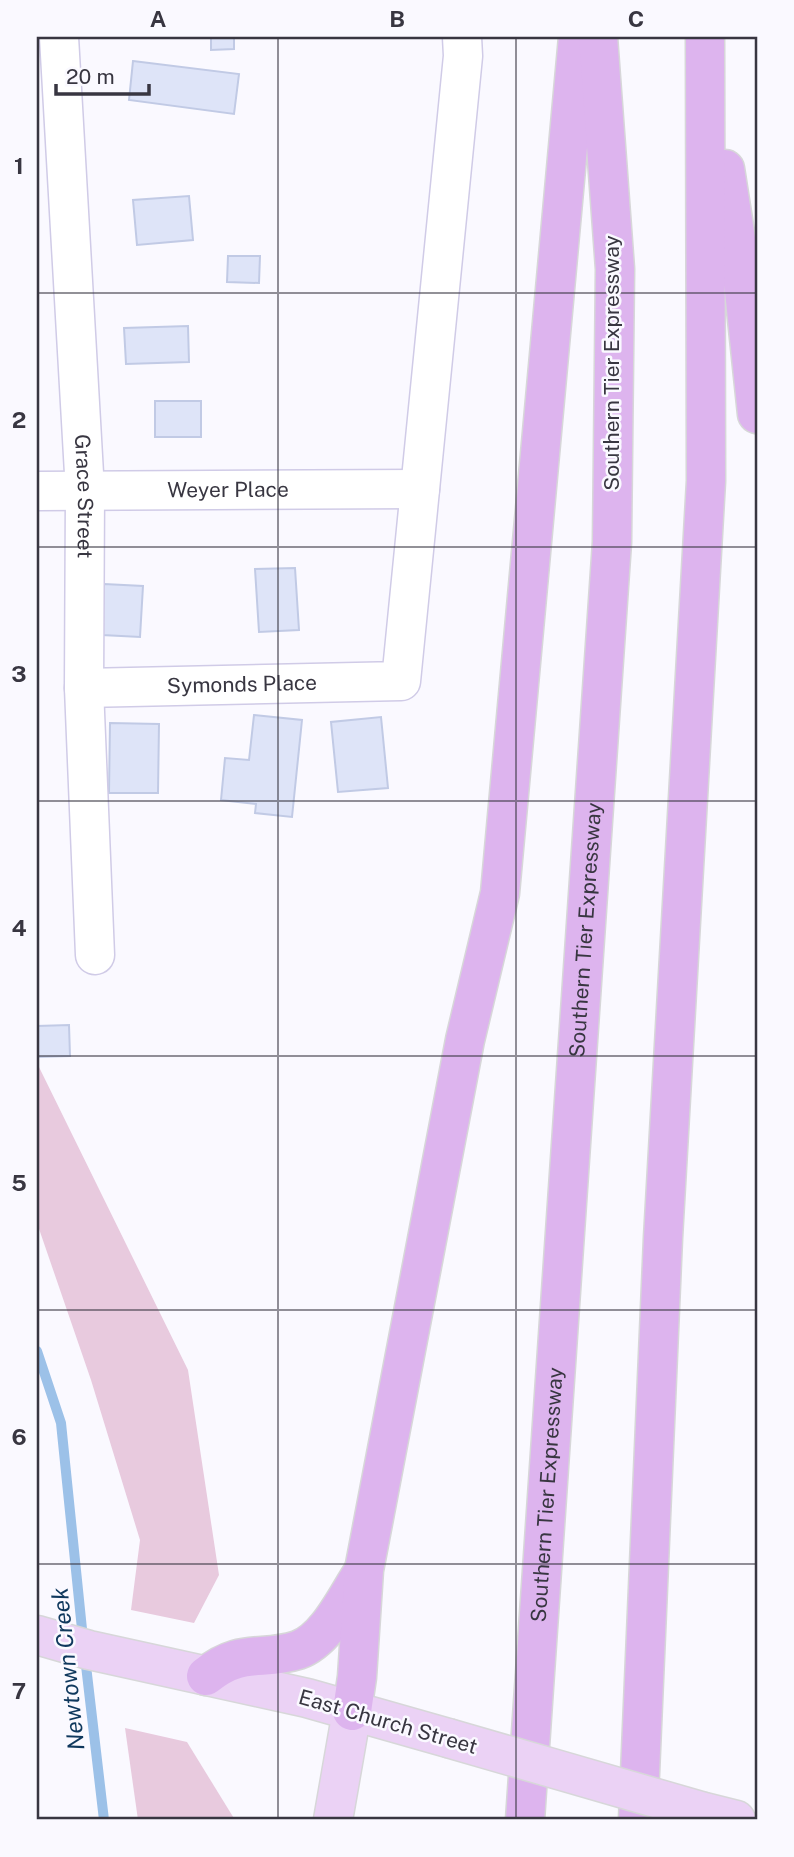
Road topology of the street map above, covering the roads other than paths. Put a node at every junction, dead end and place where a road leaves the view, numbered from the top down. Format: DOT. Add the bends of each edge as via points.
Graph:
graph roads {
  1 [pos="59,37"];
  2 [pos="462,37"];
  3 [pos="578,37"];
  4 [pos="598,37"];
  5 [pos="706,43"];
  6 [pos="757,414"];
  7 [pos="420,489"];
  8 [pos="37,491"];
  9 [pos="85,491"];
  10 [pos="84,688"];
  11 [pos="95,955"];
  12 [pos="364,1570"];
  13 [pos="37,1636"];
  14 [pos="206,1676"];
  15 [pos="352,1711"];
  16 [pos="720,1816"];
  17 [pos="333,1820"];
  18 [pos="524,1820"];
  19 [pos="638,1820"];
  1 -- 9 [label="street, Grace Street"];
  2 -- 7 [label="street"];
  3 -- 12 [label="highway" via="500,892 465,1040"];
  4 -- 18 [label="highway, Southern Tier Expressway" via="615,269 612,542"];
  5 -- 6 [label="highway" via="744,290"];
  5 -- 19 [label="highway" via="706,481 663,1238"];
  7 -- 9 [label="street, Weyer Place"];
  7 -- 10 [label="street, Symonds Place" via="401,681"];
  8 -- 9 [label="street, Weyer Place"];
  9 -- 10 [label="street, Grace Street"];
  10 -- 11 [label="street, Grace Street"];
  12 -- 14 [label="highway" via="323,1632 299,1650 226,1660"];
  12 -- 15 [label="highway"];
  13 -- 14 [label="main road, East Church Street"];
  14 -- 15 [label="main road, East Church Street"];
  15 -- 16 [label="main road, East Church Street, bridge"];
  15 -- 17 [label="main road"];
}
